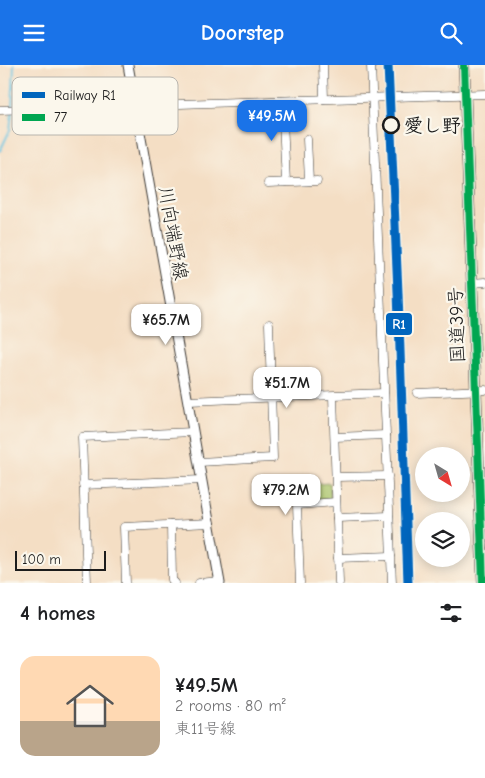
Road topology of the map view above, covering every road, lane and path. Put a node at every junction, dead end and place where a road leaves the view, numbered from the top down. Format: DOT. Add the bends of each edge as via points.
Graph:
graph roads {
  1 [pos="323,65"];
  2 [pos="371,65"];
  3 [pos="464,65"];
  4 [pos="485,93"];
  5 [pos="465,94"];
  6 [pos="372,98"];
  7 [pos="324,99"];
  8 [pos="282,101"];
  9 [pos="178,104"];
  10 [pos="140,135"];
  11 [pos="307,139"];
  12 [pos="286,182"];
  13 [pos="268,183"];
  14 [pos="472,283"];
  15 [pos="485,283"];
  16 [pos="269,324"];
  17 [pos="480,391"];
  18 [pos="384,393"];
  19 [pos="417,393"];
  20 [pos="333,396"];
  21 [pos="271,398"];
  22 [pos="188,401"];
  23 [pos="194,432"];
  24 [pos="386,435"];
  25 [pos="334,437"];
  26 [pos="199,462"];
  27 [pos="388,476"];
  28 [pos="336,477"];
  29 [pos="202,480"];
  30 [pos="83,485"];
  31 [pos="336,502"];
  32 [pos="389,515"];
  33 [pos="337,518"];
  34 [pos="210,523"];
  35 [pos="171,525"];
  36 [pos="391,556"];
  37 [pos="338,558"];
  38 [pos="220,582"];
  39 [pos="87,583"];
  40 [pos="126,583"];
  41 [pos="175,583"];
  42 [pos="199,583"];
  43 [pos="300,583"];
  44 [pos="339,583"];
  45 [pos="392,583"];
  46 [pos="483,583"];
  1 -- 7 [label="street"];
  2 -- 6 [label="street"];
  3 -- 5 [label="highway, 国道39号"];
  4 -- 5 [label="street"];
  5 -- 6 [label="street"];
  5 -- 14 [label="highway, 国道39号"];
  6 -- 7 [label="street"];
  6 -- 18 [label="street"];
  7 -- 8 [label="street"];
  8 -- 9 [label="street"];
  8 -- 12 [label="street"];
  10 -- 22 [label="main road, 川向端野線"];
  11 -- 12 [label="street" via="313,181"];
  12 -- 13 [label="street"];
  14 -- 15 [label="street"];
  14 -- 17 [label="highway, 国道39号"];
  16 -- 21 [label="street"];
  17 -- 19 [label="street"];
  17 -- 46 [label="highway, 国道39号"];
  18 -- 20 [label="street"];
  18 -- 24 [label="street"];
  20 -- 21 [label="street"];
  20 -- 25 [label="street"];
  21 -- 22 [label="street"];
  21 -- 26 [label="street" via="274,458"];
  22 -- 23 [label="main road, 川向端野線"];
  23 -- 26 [label="main road, 川向端野線"];
  23 -- 30 [label="street" via="82,437"];
  24 -- 25 [label="street"];
  24 -- 27 [label="street"];
  25 -- 28 [label="street"];
  26 -- 29 [label="main road, 川向端野線"];
  27 -- 28 [label="street"];
  27 -- 32 [label="street"];
  28 -- 31 [label="street"];
  29 -- 30 [label="street"];
  29 -- 34 [label="main road, 川向端野線"];
  30 -- 39 [label="street"];
  31 -- 33 [label="street"];
  31 -- 43 [label="street" via="297,505"];
  32 -- 33 [label="street"];
  32 -- 36 [label="street"];
  33 -- 37 [label="street"];
  34 -- 35 [label="street"];
  34 -- 38 [label="main road, 川向端野線"];
  35 -- 40 [label="street" via="124,527"];
  35 -- 41 [label="street" via="172,579"];
  36 -- 37 [label="street"];
  36 -- 45 [label="street"];
  37 -- 44 [label="street"];
  38 -- 42 [label="street"];
}
